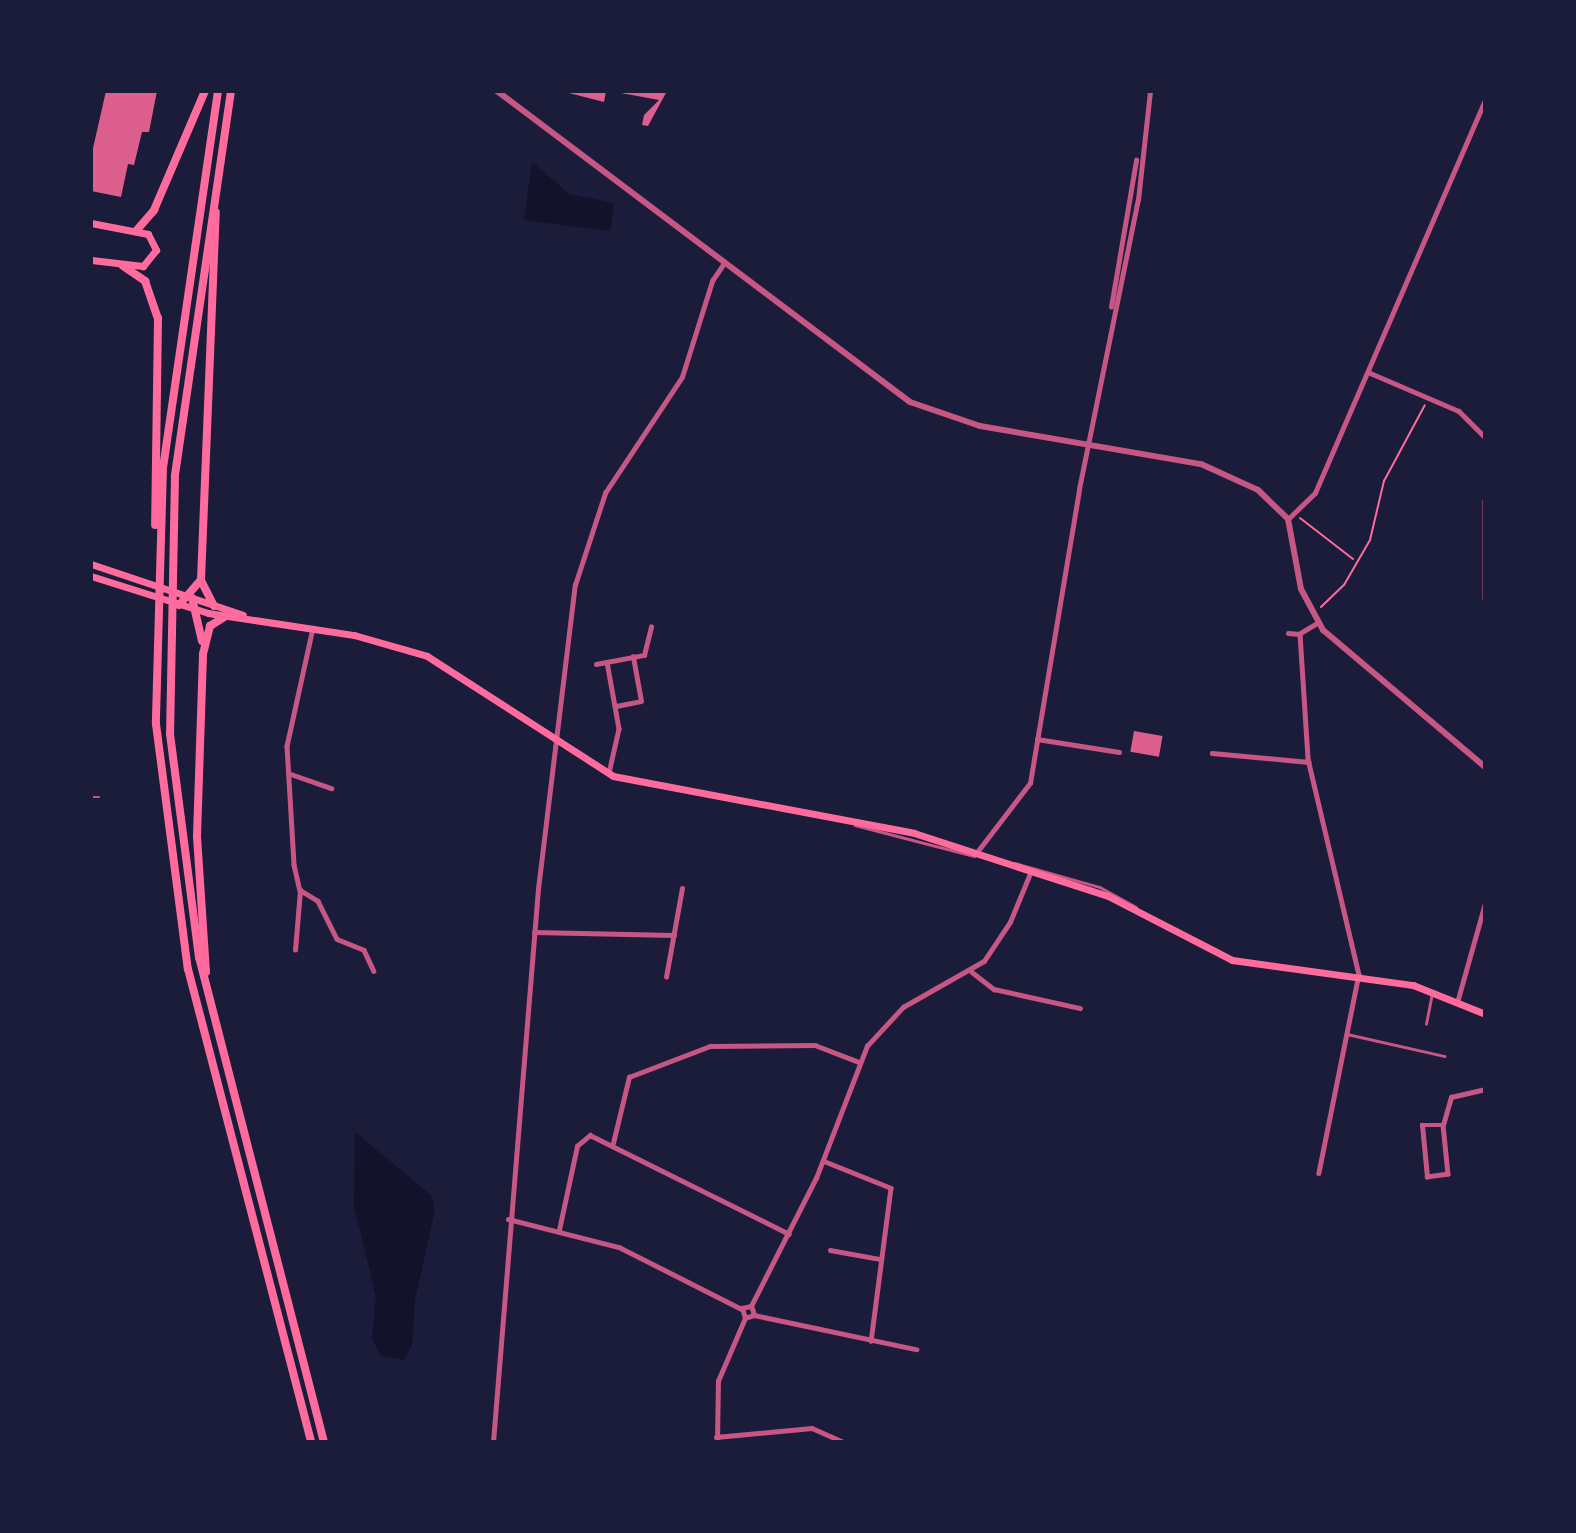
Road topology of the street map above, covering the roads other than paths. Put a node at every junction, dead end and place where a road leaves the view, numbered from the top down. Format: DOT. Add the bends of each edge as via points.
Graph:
graph roads {
  1 [pos="205,91"];
  2 [pos="218,91"];
  3 [pos="231,91"];
  4 [pos="497,91"];
  5 [pos="1150,91"];
  6 [pos="1485,100"];
  7 [pos="215,195"];
  8 [pos="91,223"];
  9 [pos="136,231"];
  10 [pos="91,260"];
  11 [pos="724,263"];
  12 [pos="123,266"];
  13 [pos="1368,372"];
  14 [pos="1485,437"];
  15 [pos="1088,445"];
  16 [pos="1485,501"];
  17 [pos="1288,519"];
  18 [pos="157,544"];
  19 [pos="91,564"];
  20 [pos="91,576"];
  21 [pos="201,580"];
  22 [pos="191,597"];
  23 [pos="1485,598"];
  24 [pos="179,605"];
  25 [pos="214,606"];
  26 [pos="199,611"];
  27 [pos="226,616"];
  28 [pos="253,618"];
  29 [pos="1318,623"];
  30 [pos="651,627"];
  31 [pos="313,628"];
  32 [pos="1288,633"];
  33 [pos="1300,634"];
  34 [pos="203,654"];
  35 [pos="633,657"];
  36 [pos="607,662"];
  37 [pos="596,664"];
  38 [pos="616,706"];
  39 [pos="1037,739"];
  40 [pos="557,741"];
  41 [pos="1119,752"];
  42 [pos="1212,753"];
  43 [pos="1309,762"];
  44 [pos="1485,767"];
  45 [pos="288,774"];
  46 [pos="609,774"];
  47 [pos="331,788"];
  48 [pos="91,797"];
  49 [pos="99,797"];
  50 [pos="832,818"];
  51 [pos="977,852"];
  52 [pos="1003,861"];
  53 [pos="1031,870"];
  54 [pos="682,888"];
  55 [pos="300,890"];
  56 [pos="1485,903"];
  57 [pos="1142,911"];
  58 [pos="534,932"];
  59 [pos="674,935"];
  60 [pos="295,950"];
  61 [pos="374,971"];
  62 [pos="972,972"];
  63 [pos="1360,974"];
  64 [pos="666,977"];
  65 [pos="1433,991"];
  66 [pos="207,993"];
  67 [pos="1458,999"];
  68 [pos="1080,1008"];
  69 [pos="1485,1014"];
  70 [pos="1426,1024"];
  71 [pos="1347,1034"];
  72 [pos="1446,1056"];
  73 [pos="859,1062"];
  74 [pos="1485,1089"];
  75 [pos="1443,1125"];
  76 [pos="613,1143"];
  77 [pos="824,1161"];
  78 [pos="1319,1173"];
  79 [pos="508,1219"];
  80 [pos="559,1230"];
  81 [pos="789,1234"];
  82 [pos="830,1250"];
  83 [pos="880,1259"];
  84 [pos="751,1306"];
  85 [pos="742,1309"];
  86 [pos="754,1315"];
  87 [pos="745,1318"];
  88 [pos="871,1341"];
  89 [pos="916,1349"];
  90 [pos="716,1439"];
  91 [pos="311,1442"];
  92 [pos="324,1442"];
  93 [pos="492,1442"];
  94 [pos="843,1442"];
  1 -- 9 [label="highway" via="154,210"];
  2 -- 18 [label="highway" via="169,415"];
  3 -- 7 [label="highway"];
  4 -- 11 [label="street"];
  5 -- 15 [label="street"];
  6 -- 13 [label="street"];
  7 -- 21 [label="highway"];
  7 -- 66 [label="highway" via="182,411 167,628 175,796"];
  8 -- 9 [label="main road"];
  9 -- 12 [label="main road" via="153,239 155,255 143,266"];
  10 -- 12 [label="main road"];
  11 -- 15 [label="street" via="910,402 980,426"];
  11 -- 40 [label="street" via="712,281 682,377 615,475 588,533 571,602"];
  12 -- 18 [label="highway" via="145,281 158,318"];
  13 -- 14 [label="street" via="1472,419"];
  13 -- 17 [label="street" via="1315,493"];
  15 -- 17 [label="street" via="1219,470 1264,494"];
  15 -- 39 [label="street"];
  16 -- 23 [label="street"];
  17 -- 29 [label="street" via="1297,572"];
  18 -- 91 [label="highway" via="155,624 162,793 194,993"];
  19 -- 22 [label="main road"];
  20 -- 24 [label="main road"];
  21 -- 22 [label="highway"];
  21 -- 25 [label="highway"];
  22 -- 24 [label="highway"];
  22 -- 25 [label="main road"];
  22 -- 26 [label="highway"];
  24 -- 26 [label="main road"];
  25 -- 28 [label="main road"];
  26 -- 27 [label="main road"];
  26 -- 34 [label="highway"];
  27 -- 28 [label="main road"];
  27 -- 34 [label="highway" via="210,626"];
  28 -- 31 [label="main road"];
  29 -- 33 [label="street"];
  29 -- 44 [label="street"];
  30 -- 35 [label="street" via="644,655"];
  31 -- 40 [label="main road" via="441,662"];
  31 -- 45 [label="street" via="287,746"];
  32 -- 33 [label="street"];
  33 -- 43 [label="street"];
  34 -- 66 [label="highway" via="197,836"];
  35 -- 36 [label="street"];
  35 -- 38 [label="street" via="641,701"];
  36 -- 37 [label="street"];
  36 -- 38 [label="street"];
  38 -- 46 [label="street" via="619,735"];
  39 -- 41 [label="street"];
  39 -- 51 [label="street" via="1026,792"];
  40 -- 46 [label="main road"];
  40 -- 58 [label="street"];
  42 -- 43 [label="street"];
  43 -- 63 [label="street"];
  45 -- 47 [label="street"];
  45 -- 55 [label="street"];
  46 -- 50 [label="main road"];
  48 -- 49 [label="lane"];
  50 -- 51 [label="main road" via="906,831"];
  50 -- 52 [label="lane"];
  51 -- 52 [label="main road"];
  52 -- 53 [label="main road"];
  52 -- 57 [label="lane" via="1100,887"];
  53 -- 57 [label="main road"];
  53 -- 62 [label="street" via="1010,922"];
  54 -- 59 [label="street"];
  55 -- 60 [label="street"];
  55 -- 61 [label="street" via="318,901 337,939 364,950"];
  56 -- 67 [label="street"];
  57 -- 63 [label="main road" via="1241,962"];
  58 -- 59 [label="street"];
  58 -- 79 [label="street"];
  59 -- 64 [label="street"];
  62 -- 68 [label="street" via="998,990"];
  62 -- 73 [label="street" via="897,1012"];
  63 -- 65 [label="main road"];
  63 -- 71 [label="street"];
  65 -- 67 [label="main road"];
  65 -- 70 [label="lane"];
  66 -- 92 [label="highway"];
  67 -- 69 [label="main road"];
  71 -- 72 [label="lane"];
  71 -- 78 [label="street"];
  73 -- 76 [label="street" via="815,1045 710,1046 629,1077"];
  73 -- 77 [label="street"];
  74 -- 75 [label="street" via="1451,1097"];
  75 -- 75 [label="street" via="1422,1125 1427,1177 1448,1174"];
  76 -- 80 [label="street" via="590,1135 580,1139"];
  76 -- 81 [label="street"];
  77 -- 81 [label="street"];
  77 -- 83 [label="street" via="891,1188"];
  79 -- 80 [label="street"];
  79 -- 93 [label="street"];
  80 -- 85 [label="street" via="619,1247"];
  81 -- 84 [label="street"];
  82 -- 83 [label="street"];
  83 -- 88 [label="street"];
  84 -- 85 [label="street"];
  84 -- 86 [label="street"];
  85 -- 87 [label="street"];
  86 -- 87 [label="street"];
  86 -- 88 [label="street"];
  87 -- 90 [label="street" via="718,1381"];
  88 -- 89 [label="street"];
  90 -- 94 [label="street" via="812,1428"];
}
